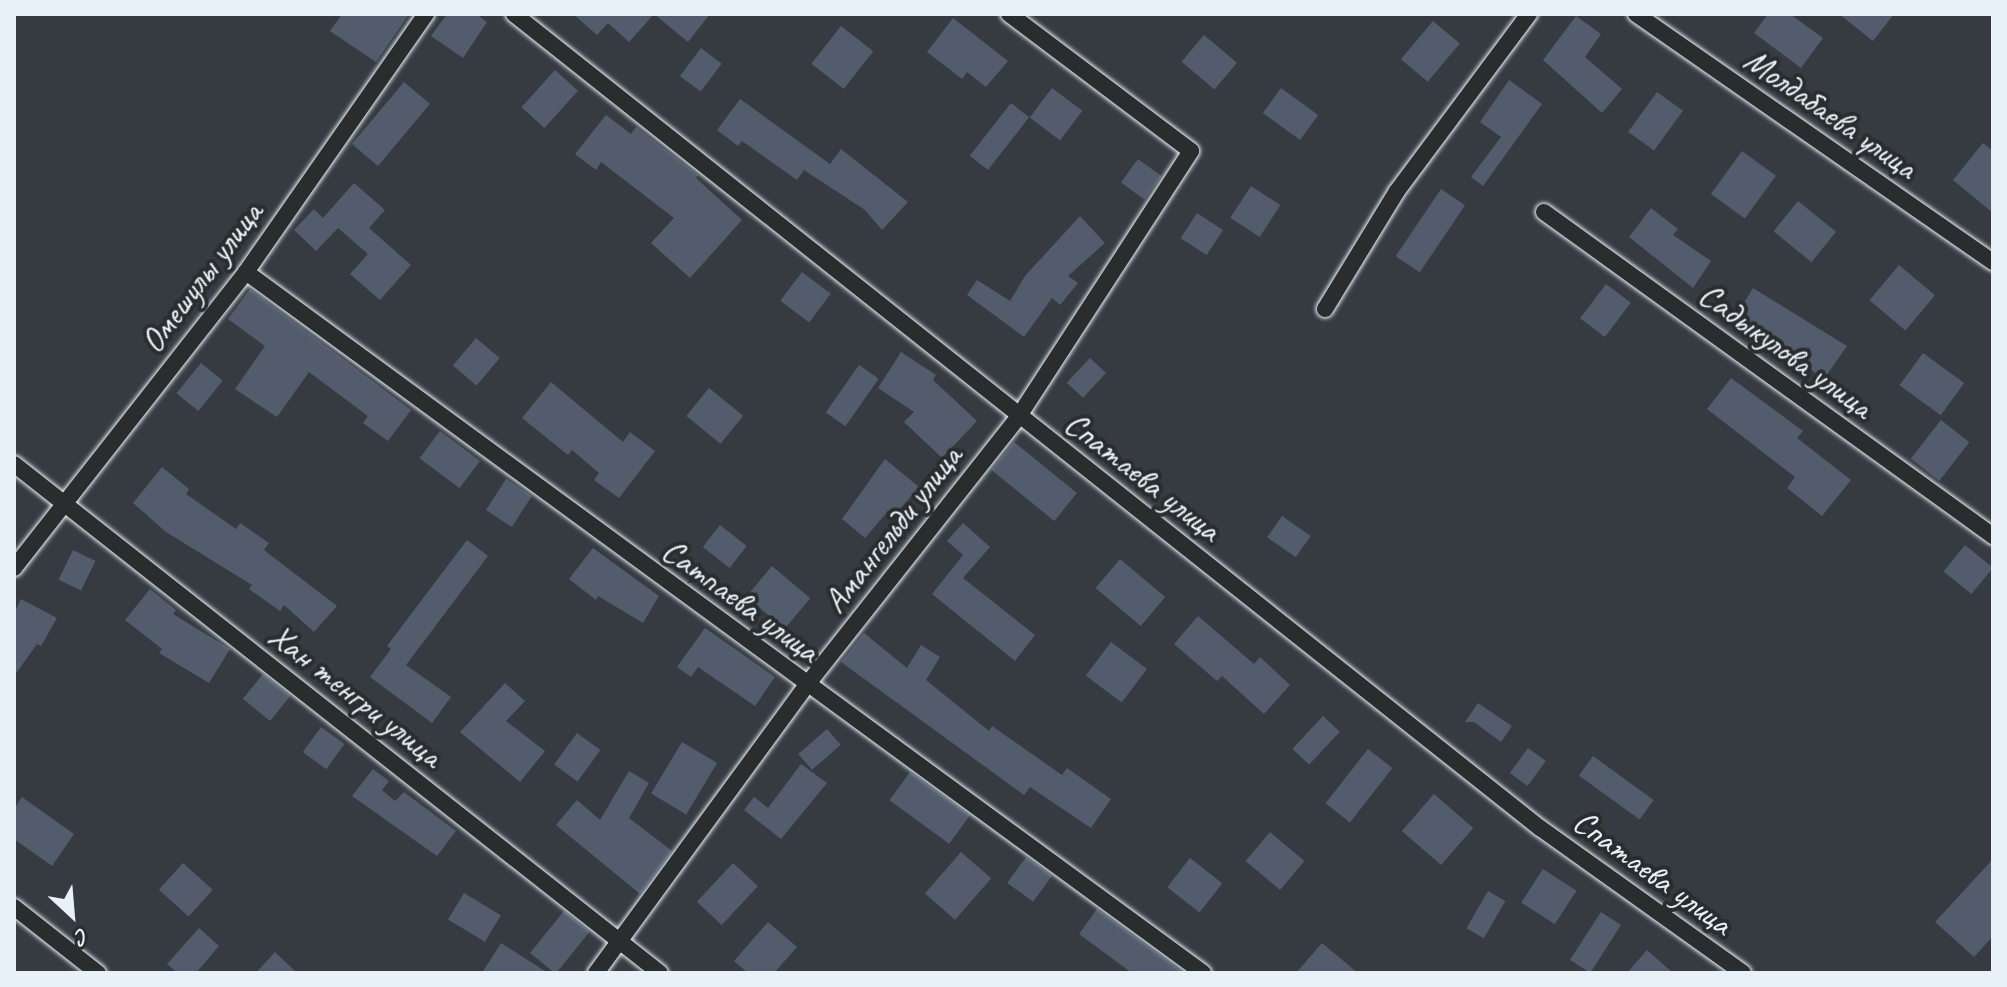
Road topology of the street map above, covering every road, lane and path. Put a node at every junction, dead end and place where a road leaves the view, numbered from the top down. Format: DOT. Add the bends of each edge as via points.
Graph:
graph roads {
  1 [pos="426,14"];
  2 [pos="514,14"];
  3 [pos="1009,14"];
  4 [pos="1529,14"];
  5 [pos="1636,14"];
  6 [pos="1544,212"];
  7 [pos="1993,262"];
  8 [pos="246,272"];
  9 [pos="1325,309"];
  10 [pos="1019,416"];
  11 [pos="14,464"];
  12 [pos="64,502"];
  13 [pos="1993,536"];
  14 [pos="14,568"];
  15 [pos="806,686"];
  16 [pos="14,907"];
  17 [pos="619,941"];
  18 [pos="98,973"];
  19 [pos="596,973"];
  20 [pos="660,973"];
  21 [pos="1203,973"];
  22 [pos="1743,973"];
  1 -- 8 [label="street, Омешулы улица"];
  2 -- 10 [label="street, Спатаева улица"];
  3 -- 10 [label="street, Амангельди улица" via="1191,151"];
  4 -- 9 [label="street" via="1397,191"];
  5 -- 7 [label="street, Молдабаева улица"];
  6 -- 13 [label="street, Садыкулова улица"];
  8 -- 12 [label="street, Омешулы улица"];
  8 -- 15 [label="street, Сатпаева улица"];
  10 -- 15 [label="street, Амангельди улица"];
  10 -- 22 [label="street, Спатаева улица" via="1540,828"];
  11 -- 12 [label="street, Хан тенгри улица"];
  12 -- 14 [label="street, Омешулы улица"];
  12 -- 17 [label="street, Хан тенгри улица"];
  15 -- 17 [label="street, Амангельди улица"];
  15 -- 21 [label="street, Сатпаева улица"];
  16 -- 18 [label="street"];
  17 -- 19 [label="street, Амангельди улица"];
  17 -- 20 [label="street, Хан тенгри улица"];
}
